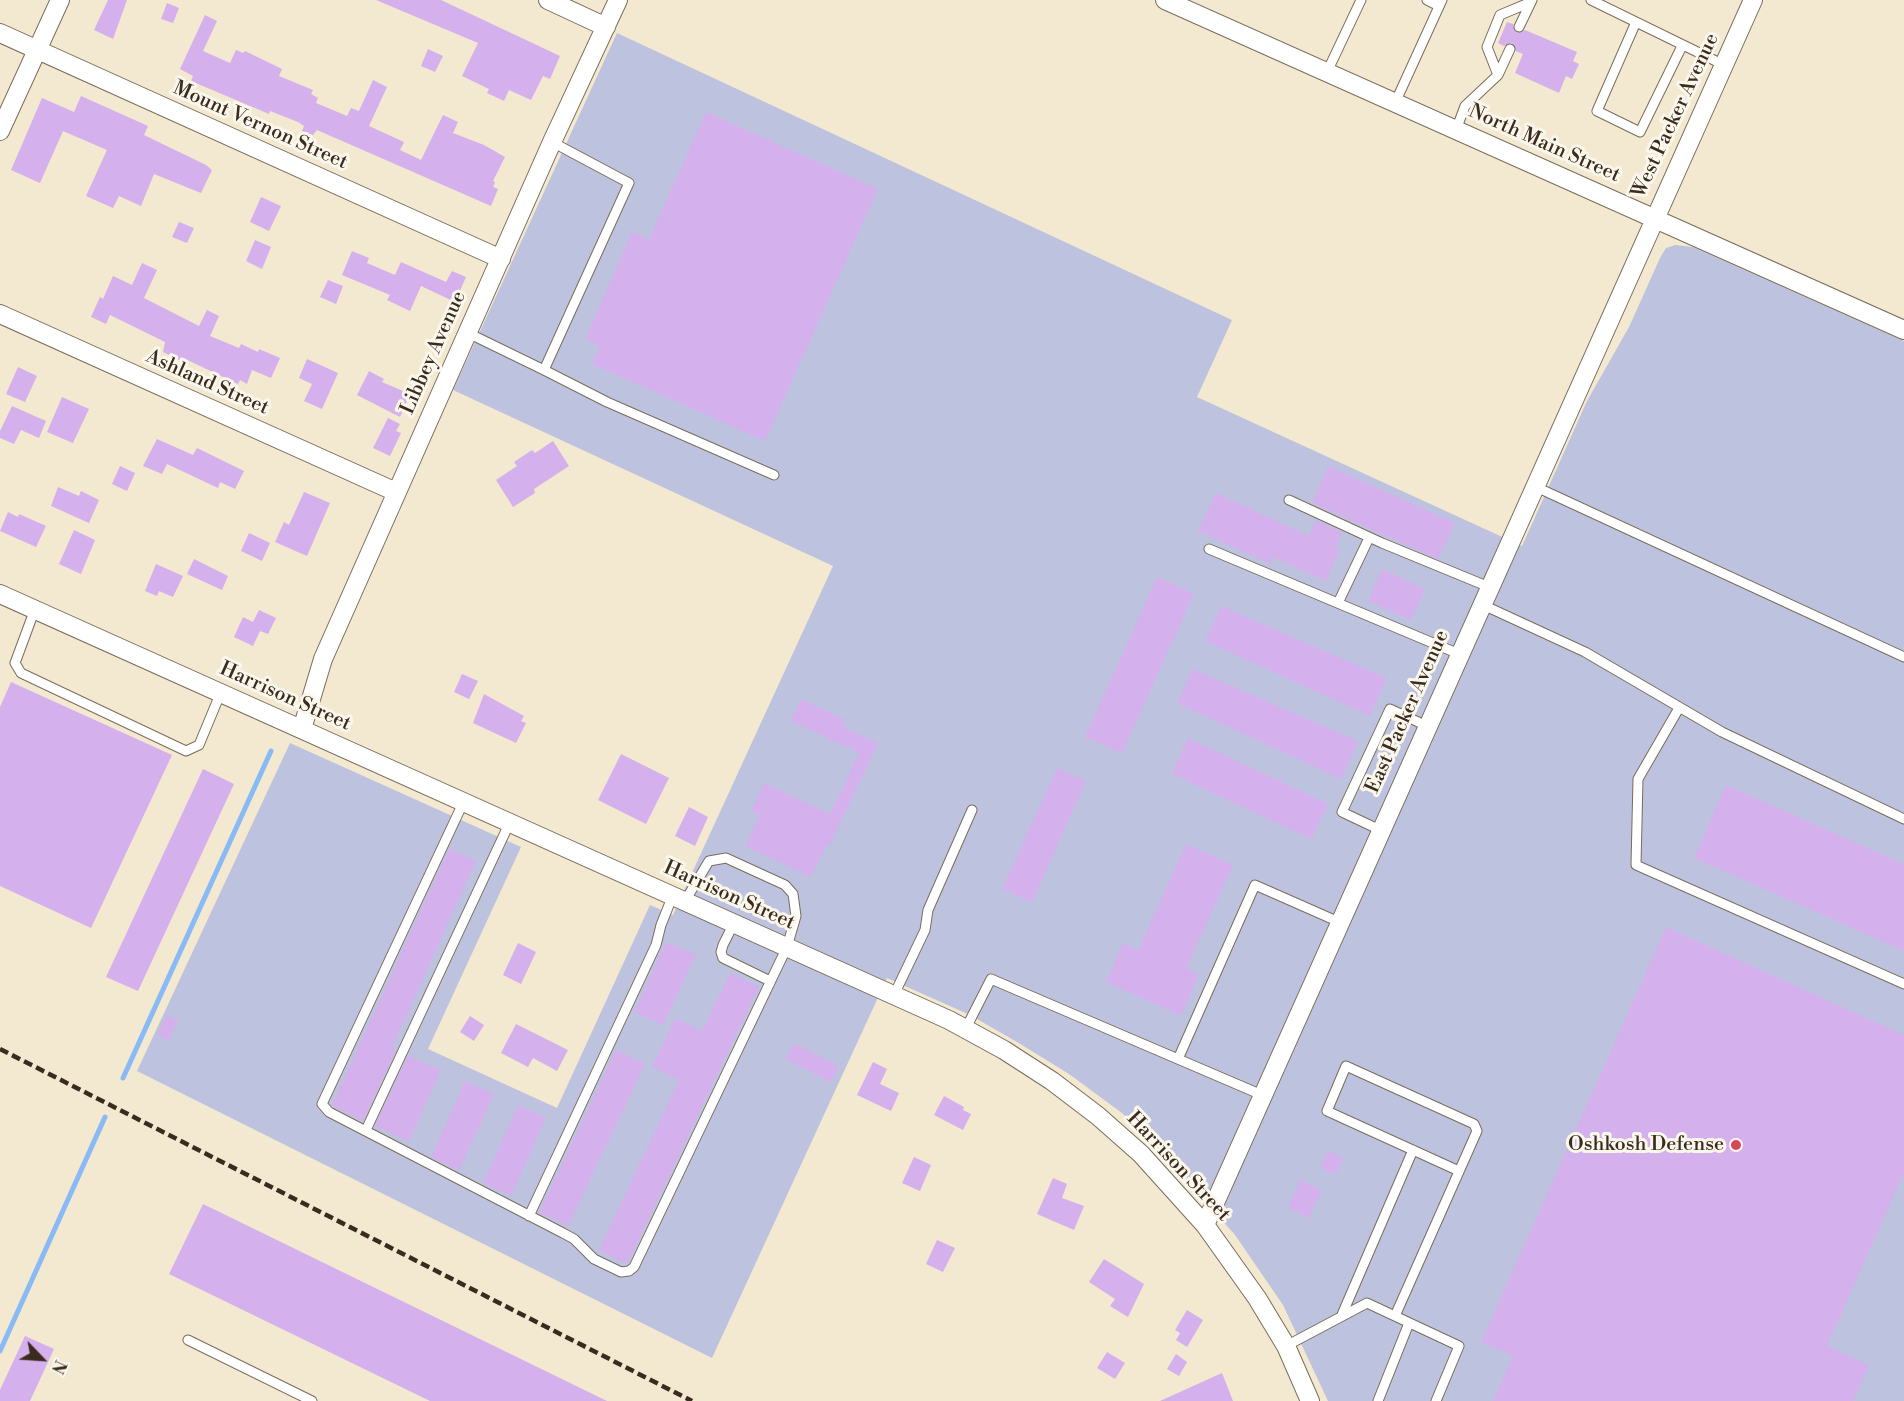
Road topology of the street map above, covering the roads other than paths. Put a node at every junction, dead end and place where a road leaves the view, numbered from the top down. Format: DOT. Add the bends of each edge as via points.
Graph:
graph roads {
  1 [pos="60,0"];
  2 [pos="548,0"];
  3 [pos="618,0"];
  4 [pos="1165,0"];
  5 [pos="1361,0"];
  6 [pos="1427,0"];
  7 [pos="1591,0"];
  8 [pos="1753,0"];
  9 [pos="1531,1"];
  10 [pos="1441,3"];
  11 [pos="1636,21"];
  12 [pos="606,27"];
  13 [pos="1519,27"];
  14 [pos="0,33"];
  15 [pos="1682,46"];
  16 [pos="1510,49"];
  17 [pos="36,50"];
  18 [pos="1724,65"];
  19 [pos="1327,72"];
  20 [pos="1498,75"];
  21 [pos="1395,103"];
  22 [pos="1456,130"];
  23 [pos="0,131"];
  24 [pos="552,142"];
  25 [pos="1654,218"];
  26 [pos="501,258"];
  27 [pos="0,314"];
  28 [pos="1904,330"];
  29 [pos="468,333"];
  30 [pos="544,370"];
  31 [pos="774,475"];
  32 [pos="1534,486"];
  33 [pos="396,492"];
  34 [pos="1289,500"];
  35 [pos="1369,538"];
  36 [pos="1209,549"];
  37 [pos="0,594"];
  38 [pos="1485,596"];
  39 [pos="1338,603"];
  40 [pos="35,609"];
  41 [pos="1459,654"];
  42 [pos="1904,657"];
  43 [pos="221,692"];
  44 [pos="1679,708"];
  45 [pos="1427,726"];
  46 [pos="302,729"];
  47 [pos="464,801"];
  48 [pos="972,810"];
  49 [pos="1904,819"];
  50 [pos="510,822"];
  51 [pos="1380,830"];
  52 [pos="679,898"];
  53 [pos="1339,922"];
  54 [pos="734,923"];
  55 [pos="787,946"];
  56 [pos="770,981"];
  57 [pos="1904,984"];
  58 [pos="894,995"];
  59 [pos="966,1028"];
  60 [pos="1178,1059"];
  61 [pos="1262,1095"];
  62 [pos="366,1130"];
  63 [pos="1413,1150"];
  64 [pos="1459,1171"];
  65 [pos="530,1216"];
  66 [pos="1205,1225"];
  67 [pos="1395,1316"];
  68 [pos="1341,1317"];
  69 [pos="1409,1323"];
  70 [pos="188,1340"];
  71 [pos="1286,1346"];
  72 [pos="312,1401"];
  73 [pos="1310,1401"];
  74 [pos="1378,1401"];
  75 [pos="1436,1401"];
  1 -- 17 [label="street"];
  2 -- 12 [label="street"];
  3 -- 12 [label="street, Libbey Avenue"];
  4 -- 19 [label="street, North Main Street"];
  5 -- 19 [label="lane"];
  6 -- 10 [label="lane"];
  7 -- 11 [label="lane"];
  8 -- 18 [label="street, West Packer Avenue"];
  9 -- 13 [label="lane"];
  9 -- 20 [label="lane" via="1500,15 1487,47"];
  10 -- 21 [label="lane"];
  11 -- 15 [label="lane"];
  11 -- 15 [label="lane" via="1597,111 1640,132"];
  12 -- 24 [label="street, Libbey Avenue"];
  14 -- 17 [label="street, Mount Vernon Street"];
  15 -- 18 [label="lane"];
  16 -- 20 [label="lane"];
  17 -- 23 [label="street"];
  17 -- 26 [label="street, Mount Vernon Street"];
  18 -- 25 [label="street, West Packer Avenue"];
  19 -- 21 [label="street, North Main Street"];
  20 -- 22 [label="lane" via="1465,106"];
  21 -- 22 [label="street, North Main Street"];
  22 -- 25 [label="street, North Main Street"];
  24 -- 26 [label="street, Libbey Avenue"];
  24 -- 30 [label="lane" via="629,183"];
  25 -- 28 [label="street, North Main Street"];
  25 -- 32 [label="street, East Packer Avenue"];
  26 -- 29 [label="street, Libbey Avenue"];
  27 -- 33 [label="street, Ashland Street"];
  29 -- 30 [label="lane"];
  29 -- 33 [label="street, Libbey Avenue"];
  30 -- 31 [label="lane"];
  32 -- 38 [label="street, East Packer Avenue"];
  32 -- 42 [label="lane"];
  33 -- 46 [label="street, Libbey Avenue" via="323,659"];
  34 -- 35 [label="lane"];
  35 -- 38 [label="lane"];
  35 -- 39 [label="lane"];
  36 -- 39 [label="lane"];
  37 -- 40 [label="street, Harrison Street"];
  38 -- 41 [label="street, East Packer Avenue"];
  38 -- 44 [label="lane"];
  39 -- 41 [label="lane"];
  40 -- 43 [label="street, Harrison Street"];
  40 -- 43 [label="lane" via="15,663 21,673 186,751 199,745"];
  41 -- 45 [label="street, East Packer Avenue"];
  43 -- 46 [label="street, Harrison Street"];
  44 -- 49 [label="lane"];
  44 -- 57 [label="lane" via="1638,779 1636,865"];
  45 -- 51 [label="street, East Packer Avenue"];
  45 -- 51 [label="lane" via="1390,709 1342,812"];
  46 -- 47 [label="street, Harrison Street"];
  47 -- 50 [label="street, Harrison Street"];
  47 -- 62 [label="lane" via="322,1104 329,1112"];
  48 -- 58 [label="lane" via="928,910 925,930"];
  50 -- 52 [label="street, Harrison Street"];
  50 -- 62 [label="lane"];
  51 -- 53 [label="street, East Packer Avenue"];
  52 -- 54 [label="street, Harrison Street"];
  52 -- 55 [label="lane" via="709,861 726,858 740,862 785,885 793,894 796,916"];
  52 -- 65 [label="lane"];
  53 -- 60 [label="lane" via="1255,885"];
  53 -- 61 [label="street, East Packer Avenue"];
  54 -- 55 [label="street, Harrison Street"];
  54 -- 56 [label="lane" via="723,945 723,958"];
  55 -- 56 [label="lane"];
  55 -- 58 [label="street, Harrison Street"];
  56 -- 65 [label="lane" via="634,1267 621,1272 594,1259 574,1239"];
  58 -- 59 [label="street, Harrison Street"];
  59 -- 60 [label="lane" via="991,979"];
  59 -- 66 [label="street, Harrison Street" via="1052,1081 1098,1116 1142,1154"];
  60 -- 61 [label="lane"];
  61 -- 66 [label="street, East Packer Avenue"];
  62 -- 65 [label="lane"];
  63 -- 64 [label="lane"];
  63 -- 64 [label="lane" via="1327,1111 1346,1066 1474,1124 1477,1131"];
  63 -- 68 [label="lane"];
  64 -- 67 [label="lane"];
  66 -- 71 [label="street, Harrison Street"];
  67 -- 68 [label="lane" via="1367,1304"];
  67 -- 69 [label="lane"];
  68 -- 71 [label="lane"];
  69 -- 74 [label="lane"];
  69 -- 75 [label="lane" via="1459,1346"];
  70 -- 72 [label="lane"];
  71 -- 73 [label="street, Harrison Street"];
}
